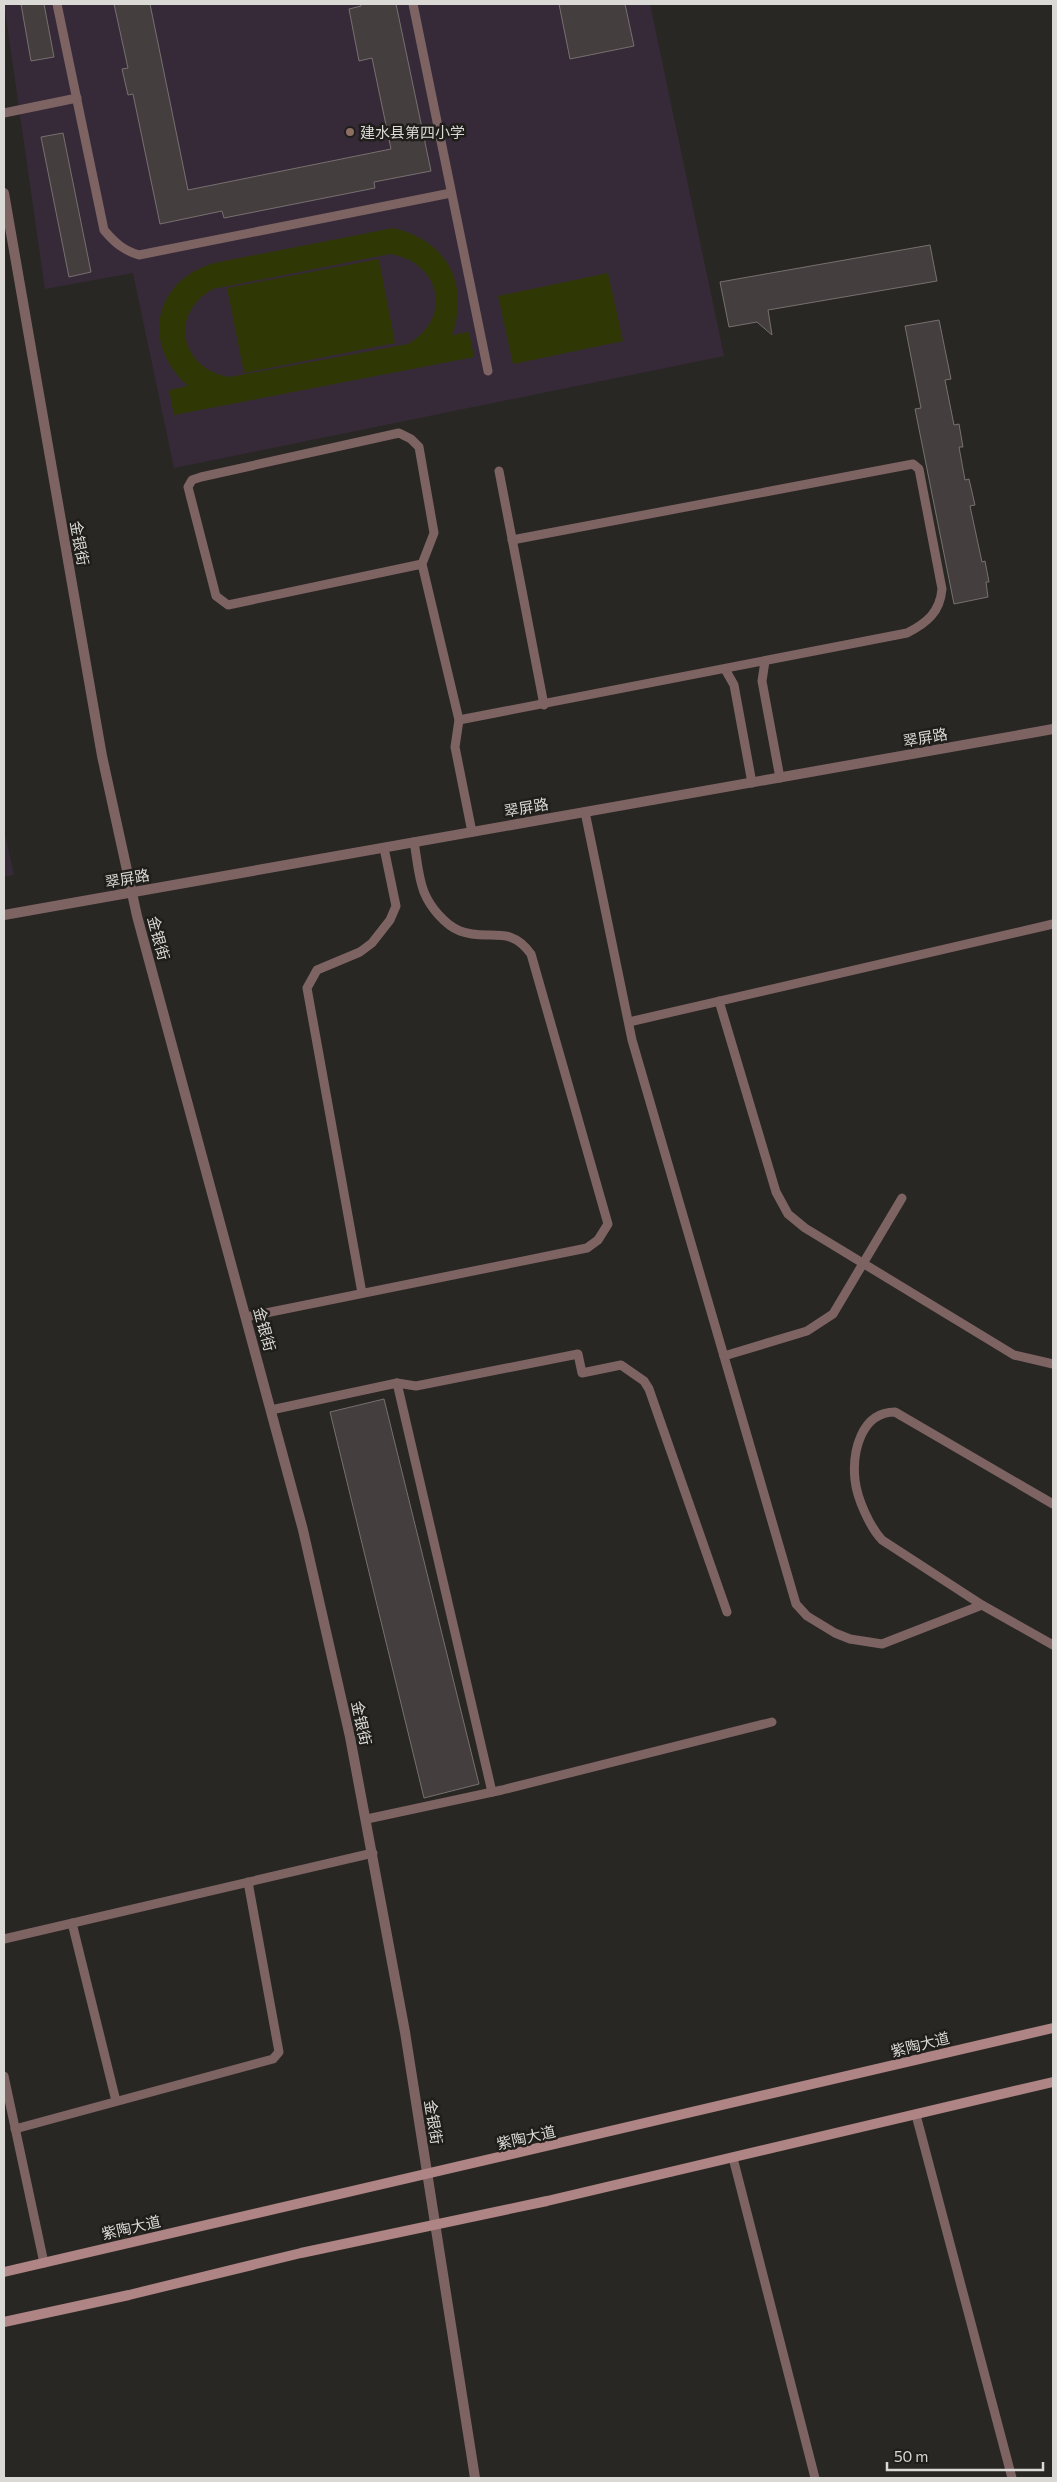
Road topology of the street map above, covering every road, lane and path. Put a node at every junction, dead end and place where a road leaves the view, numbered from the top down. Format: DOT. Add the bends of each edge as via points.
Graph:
graph roads {
  1 [pos="57,4"];
  2 [pos="413,4"];
  3 [pos="76,98"];
  4 [pos="4,113"];
  5 [pos="4,192"];
  6 [pos="451,193"];
  7 [pos="488,370"];
  8 [pos="499,471"];
  9 [pos="512,540"];
  10 [pos="422,564"];
  11 [pos="765,661"];
  12 [pos="725,669"];
  13 [pos="544,705"];
  14 [pos="459,720"];
  15 [pos="1053,730"];
  16 [pos="780,778"];
  17 [pos="752,783"];
  18 [pos="586,812"];
  19 [pos="472,832"];
  20 [pos="414,842"];
  21 [pos="384,848"];
  22 [pos="132,892"];
  23 [pos="4,915"];
  24 [pos="1053,924"];
  25 [pos="719,1001"];
  26 [pos="629,1022"];
  27 [pos="902,1198"];
  28 [pos="863,1263"];
  29 [pos="362,1293"];
  30 [pos="246,1316"];
  31 [pos="724,1356"];
  32 [pos="1053,1364"];
  33 [pos="398,1383"];
  34 [pos="271,1410"];
  35 [pos="1053,1504"];
  36 [pos="982,1605"];
  37 [pos="727,1612"];
  38 [pos="1053,1645"];
  39 [pos="772,1722"];
  40 [pos="492,1792"];
  41 [pos="367,1819"];
  42 [pos="373,1853"];
  43 [pos="248,1882"];
  44 [pos="72,1923"];
  45 [pos="4,1939"];
  46 [pos="1053,2028"];
  47 [pos="4,2076"];
  48 [pos="1053,2082"];
  49 [pos="116,2102"];
  50 [pos="916,2115"];
  51 [pos="15,2129"];
  52 [pos="733,2158"];
  53 [pos="428,2174"];
  54 [pos="435,2224"];
  55 [pos="44,2263"];
  56 [pos="4,2272"];
  57 [pos="4,2322"];
  58 [pos="475,2478"];
  59 [pos="815,2478"];
  60 [pos="1012,2478"];
  1 -- 3 [label="lane"];
  2 -- 6 [label="lane"];
  3 -- 4 [label="lane"];
  3 -- 6 [label="lane" via="104,230 116,245 139,255"];
  5 -- 22 [label="street, 金银街" via="102,756"];
  6 -- 7 [label="lane"];
  8 -- 9 [label="lane"];
  9 -- 11 [label="lane" via="913,464 920,469 942,590 936,612 923,626 907,633"];
  9 -- 13 [label="lane"];
  10 -- 10 [label="lane" via="228,605 216,596 188,487 192,480 201,477 399,433 419,447 434,533"];
  10 -- 14 [label="lane"];
  11 -- 12 [label="lane"];
  11 -- 16 [label="lane" via="762,681"];
  12 -- 13 [label="lane"];
  12 -- 17 [label="lane" via="734,685"];
  13 -- 14 [label="lane"];
  14 -- 19 [label="lane" via="455,746"];
  15 -- 16 [label="street, 翠屏路"];
  16 -- 17 [label="street, 翠屏路"];
  17 -- 18 [label="street, 翠屏路"];
  18 -- 19 [label="street, 翠屏路"];
  18 -- 26 [label="lane"];
  19 -- 20 [label="street, 翠屏路"];
  20 -- 21 [label="street, 翠屏路"];
  20 -- 29 [label="lane" via="423,891 436,912 461,932 513,938 531,954 608,1224 598,1240 587,1248"];
  21 -- 22 [label="street, 翠屏路"];
  21 -- 29 [label="lane" via="396,906 390,920 372,943 360,952 317,970 308,988"];
  22 -- 23 [label="street, 翠屏路"];
  22 -- 30 [label="street, 金银街"];
  24 -- 25 [label="lane"];
  25 -- 26 [label="lane"];
  25 -- 28 [label="lane" via="781,1204 796,1222"];
  26 -- 31 [label="lane"];
  27 -- 28 [label="lane"];
  28 -- 31 [label="lane" via="833,1314 825,1321 807,1330"];
  28 -- 32 [label="lane" via="1014,1355"];
  29 -- 30 [label="lane"];
  30 -- 34 [label="street, 金银街"];
  31 -- 36 [label="lane" via="796,1604 807,1616 835,1634 882,1644"];
  33 -- 34 [label="lane"];
  33 -- 37 [label="lane" via="416,1386 578,1354 582,1373 621,1365 629,1370 650,1389"];
  33 -- 40 [label="lane"];
  34 -- 41 [label="street, 金银街" via="316,1583"];
  35 -- 36 [label="lane" via="895,1412 878,1414 867,1423 856,1459 855,1481 873,1530 882,1540"];
  36 -- 38 [label="lane"];
  39 -- 40 [label="lane"];
  40 -- 41 [label="lane"];
  41 -- 42 [label="street, 金银街"];
  42 -- 43 [label="lane"];
  42 -- 53 [label="street, 金银街"];
  43 -- 44 [label="lane"];
  43 -- 49 [label="lane" via="279,2052 273,2059"];
  44 -- 45 [label="lane"];
  44 -- 49 [label="lane"];
  46 -- 53 [label="main road, 紫陶大道"];
  47 -- 51 [label="lane"];
  48 -- 50 [label="main road"];
  49 -- 51 [label="lane"];
  50 -- 52 [label="main road"];
  50 -- 60 [label="lane"];
  51 -- 55 [label="lane"];
  52 -- 54 [label="main road"];
  52 -- 59 [label="lane"];
  53 -- 54 [label="street, 金银街"];
  53 -- 55 [label="main road, 紫陶大道"];
  54 -- 57 [label="main road"];
  54 -- 58 [label="street, 金银街"];
  55 -- 56 [label="main road, 紫陶大道"];
}
